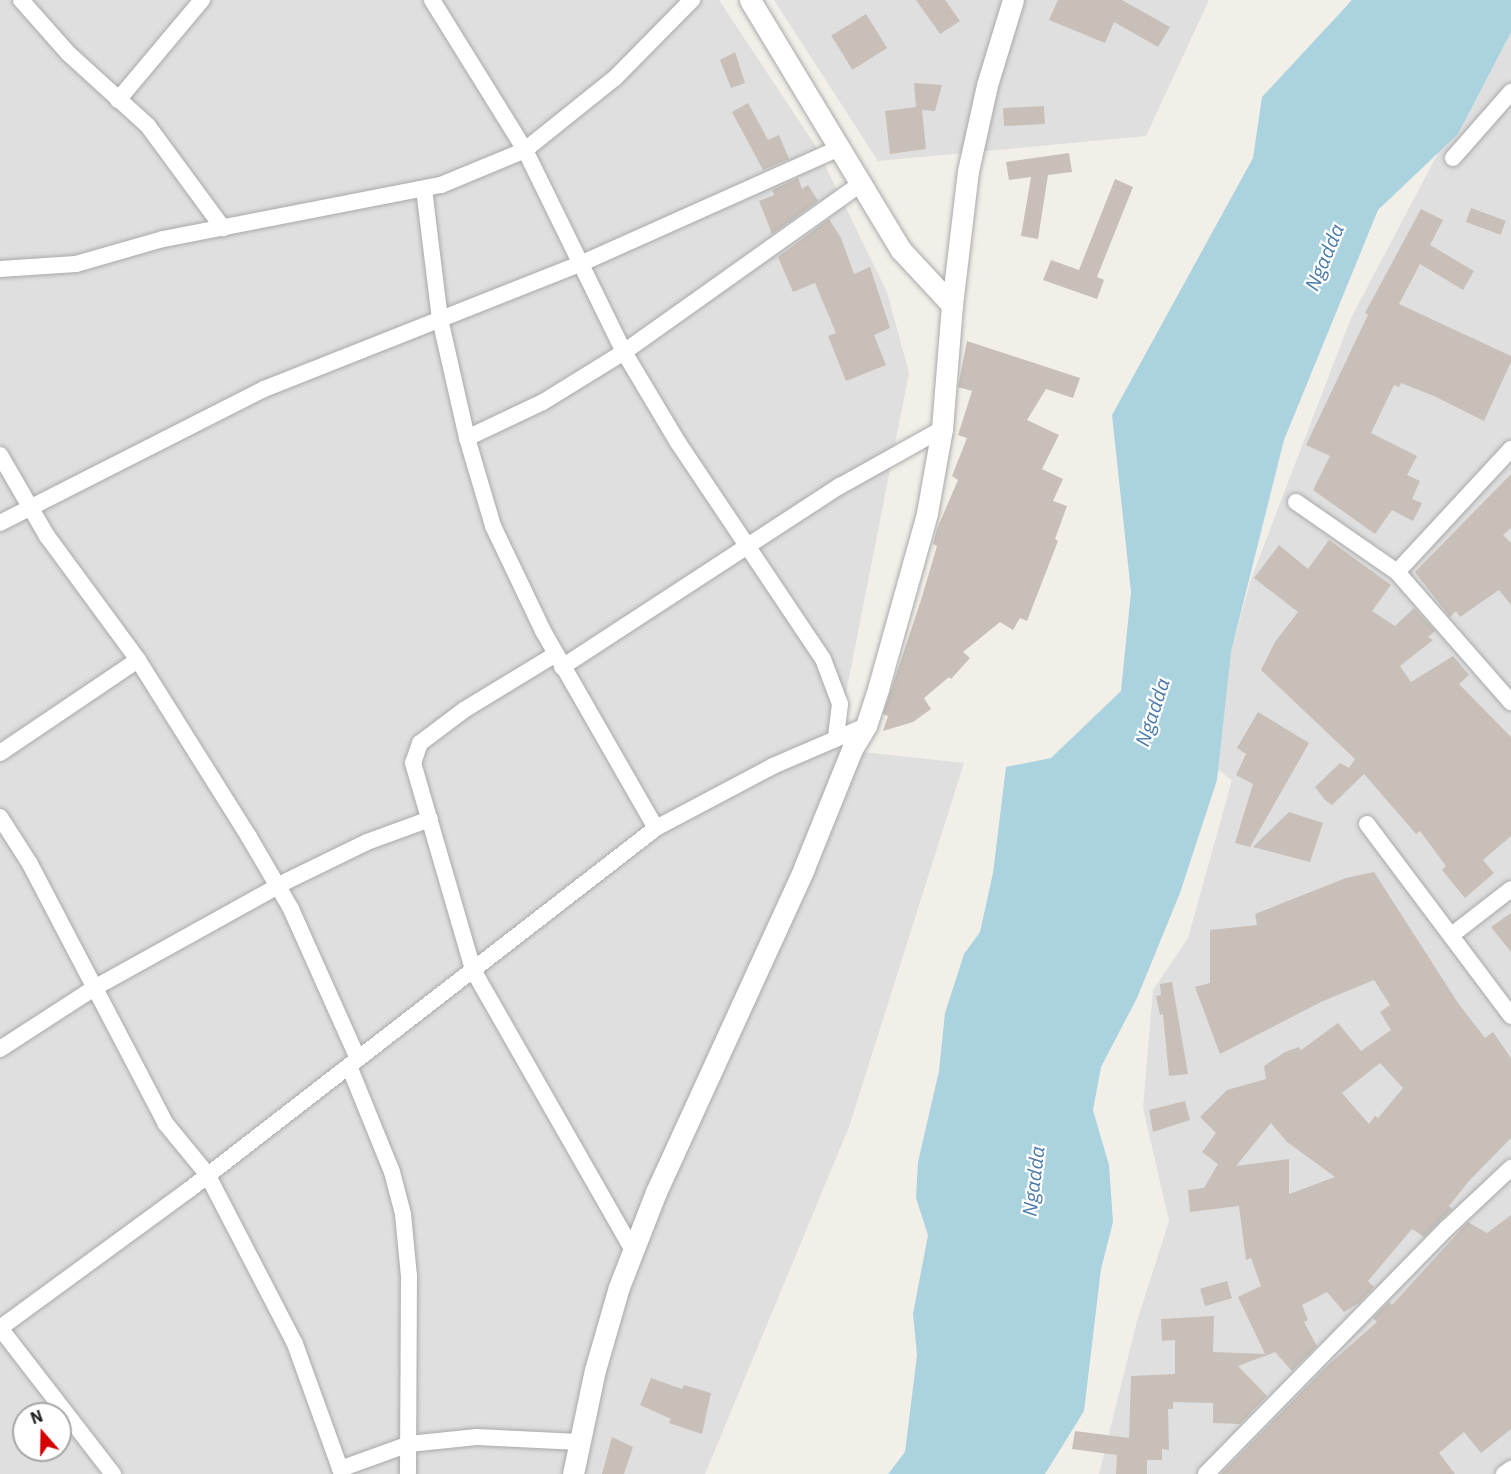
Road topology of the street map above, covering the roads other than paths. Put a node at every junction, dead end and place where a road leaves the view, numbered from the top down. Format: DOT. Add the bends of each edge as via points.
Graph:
graph roads {
  1 [pos="21,0"];
  2 [pos="202,0"];
  3 [pos="432,0"];
  4 [pos="692,0"];
  5 [pos="750,0"];
  6 [pos="1013,0"];
  7 [pos="1511,92"];
  8 [pos="118,100"];
  9 [pos="841,147"];
  10 [pos="525,150"];
  11 [pos="1453,158"];
  12 [pos="863,182"];
  13 [pos="424,189"];
  14 [pos="223,228"];
  15 [pos="580,264"];
  16 [pos="0,268"];
  17 [pos="952,305"];
  18 [pos="440,319"];
  19 [pos="624,352"];
  20 [pos="942,429"];
  21 [pos="466,438"];
  22 [pos="1511,449"];
  23 [pos="0,455"];
  24 [pos="1296,502"];
  25 [pos="30,506"];
  26 [pos="0,523"];
  27 [pos="745,546"];
  28 [pos="1397,572"];
  29 [pos="138,660"];
  30 [pos="559,661"];
  31 [pos="1511,702"];
  32 [pos="866,726"];
  33 [pos="836,739"];
  34 [pos="0,753"];
  35 [pos="0,817"];
  36 [pos="430,819"];
  37 [pos="1367,824"];
  38 [pos="656,828"];
  39 [pos="278,886"];
  40 [pos="1511,889"];
  41 [pos="1453,934"];
  42 [pos="473,970"];
  43 [pos="96,987"];
  44 [pos="1511,1016"];
  45 [pos="0,1049"];
  46 [pos="353,1063"];
  47 [pos="1511,1168"];
  48 [pos="207,1174"];
  49 [pos="633,1250"];
  50 [pos="0,1328"];
  51 [pos="579,1442"];
  52 [pos="409,1444"];
  53 [pos="1511,1470"];
  54 [pos="341,1471"];
  55 [pos="113,1474"];
  56 [pos="408,1474"];
  57 [pos="573,1474"];
  58 [pos="1206,1474"];
  59 [pos="1504,1474"];
  1 -- 8 [label="street" via="69,54"];
  2 -- 8 [label="street"];
  3 -- 10 [label="street"];
  4 -- 10 [label="street" via="615,78"];
  5 -- 9 [label="street"];
  6 -- 17 [label="street" via="987,85 968,171"];
  7 -- 11 [label="street"];
  8 -- 14 [label="street" via="148,126"];
  9 -- 12 [label="street"];
  9 -- 15 [label="street"];
  10 -- 13 [label="street"];
  10 -- 15 [label="street"];
  12 -- 17 [label="street" via="901,249"];
  12 -- 19 [label="street"];
  13 -- 14 [label="street"];
  13 -- 18 [label="street"];
  14 -- 16 [label="street" via="163,239 76,264"];
  15 -- 18 [label="street"];
  15 -- 19 [label="street"];
  17 -- 20 [label="street"];
  18 -- 21 [label="street"];
  18 -- 25 [label="street" via="264,389"];
  19 -- 21 [label="street" via="543,402"];
  19 -- 27 [label="street"];
  20 -- 27 [label="street" via="840,486"];
  20 -- 32 [label="street" via="927,513"];
  21 -- 30 [label="street" via="493,526"];
  22 -- 28 [label="street"];
  23 -- 25 [label="street"];
  24 -- 28 [label="street"];
  25 -- 26 [label="street"];
  25 -- 29 [label="street" via="47,536"];
  27 -- 30 [label="street"];
  27 -- 33 [label="street" via="823,659 840,704"];
  28 -- 31 [label="street"];
  29 -- 34 [label="street"];
  29 -- 39 [label="street"];
  30 -- 36 [label="street" via="464,710 420,743 413,763"];
  30 -- 38 [label="street"];
  32 -- 33 [label="street"];
  32 -- 49 [label="street" via="852,749 804,868"];
  33 -- 38 [label="street" via="773,766"];
  35 -- 43 [label="street"];
  36 -- 39 [label="street" via="367,842"];
  36 -- 42 [label="street"];
  37 -- 41 [label="street"];
  38 -- 42 [label="street"];
  39 -- 43 [label="street"];
  39 -- 46 [label="street"];
  40 -- 41 [label="street"];
  41 -- 44 [label="street"];
  42 -- 46 [label="street"];
  42 -- 49 [label="street"];
  43 -- 45 [label="street"];
  43 -- 48 [label="street" via="166,1124"];
  46 -- 48 [label="street"];
  46 -- 52 [label="street" via="403,1215 409,1276"];
  47 -- 58 [label="street" via="1446,1228"];
  48 -- 50 [label="street"];
  48 -- 54 [label="street" via="295,1344"];
  49 -- 51 [label="street" via="595,1370"];
  50 -- 55 [label="street"];
  51 -- 52 [label="street" via="477,1437"];
  51 -- 57 [label="street"];
  52 -- 54 [label="street" via="374,1453"];
  52 -- 56 [label="street"];
  53 -- 59 [label="street"];
}
